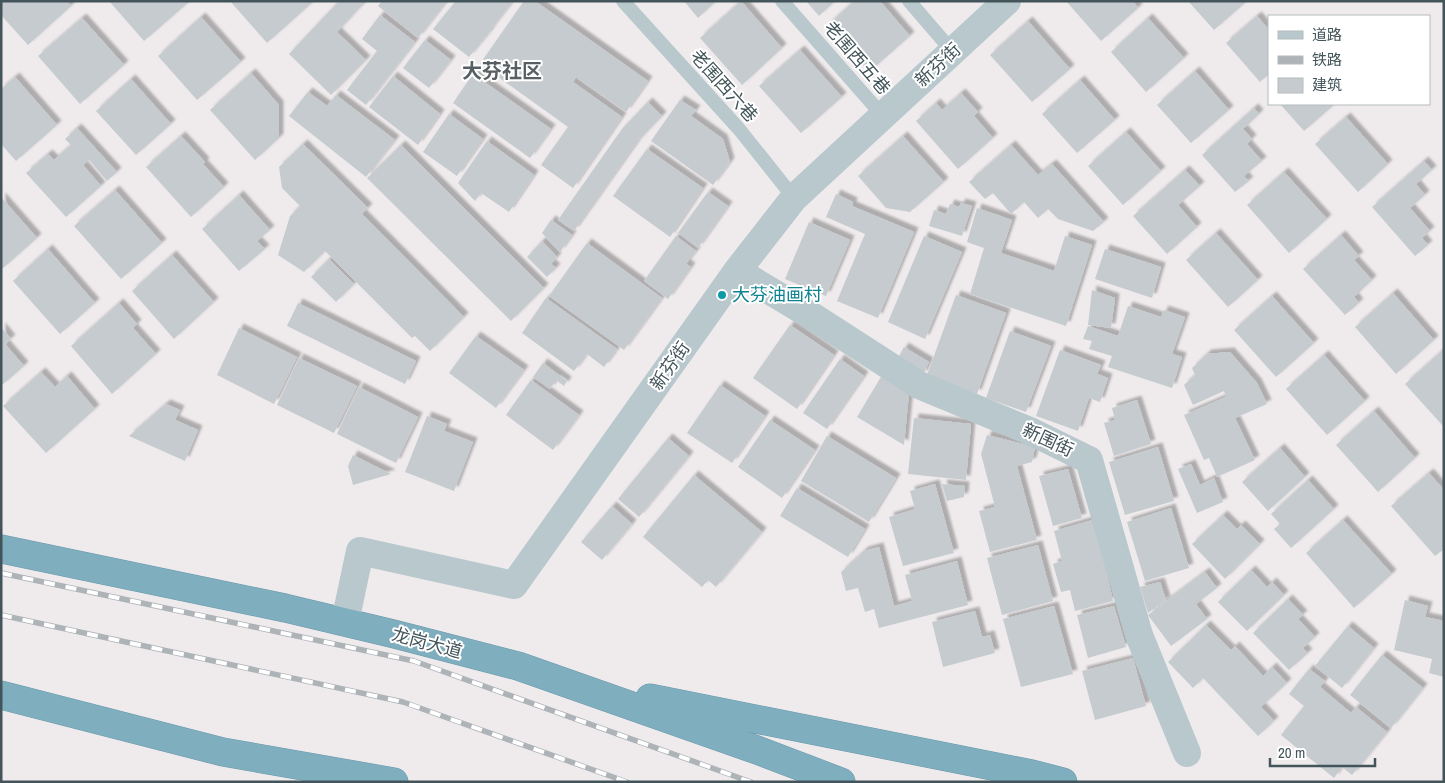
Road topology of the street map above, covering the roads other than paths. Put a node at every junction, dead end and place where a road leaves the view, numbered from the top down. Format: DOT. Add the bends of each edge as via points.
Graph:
graph roads {
  1 [pos="623,1"];
  2 [pos="782,1"];
  3 [pos="909,1"];
  4 [pos="1007,1"];
  5 [pos="953,52"];
  6 [pos="883,116"];
  7 [pos="794,198"];
  8 [pos="737,271"];
  9 [pos="1,548"];
  10 [pos="344,622"];
  11 [pos="553,679"];
  12 [pos="1,696"];
  13 [pos="223,752"];
  14 [pos="1187,753"];
  15 [pos="291,782"];
  16 [pos="394,782"];
  17 [pos="841,782"];
  18 [pos="1063,782"];
  1 -- 7 [label="lane, 老围西六巷" via="739,129"];
  2 -- 6 [label="lane, 老围西五巷"];
  3 -- 5 [label="lane"];
  4 -- 5 [label="street, 新芬街"];
  5 -- 6 [label="street, 新芬街"];
  6 -- 7 [label="street, 新芬街"];
  7 -- 8 [label="street, 新芬街"];
  8 -- 10 [label="street, 新芬街" via="514,584 360,551"];
  8 -- 14 [label="street, 新围街" via="919,385 1032,432 1089,460 1138,635"];
  9 -- 10 [label="highway, 龙岗大道"];
  10 -- 11 [label="highway, 龙岗大道" via="518,666"];
  11 -- 17 [label="highway, 龙岗大道"];
  11 -- 18 [label="highway"];
  12 -- 13 [label="highway"];
  13 -- 15 [label="highway"];
  13 -- 16 [label="highway"];
}
